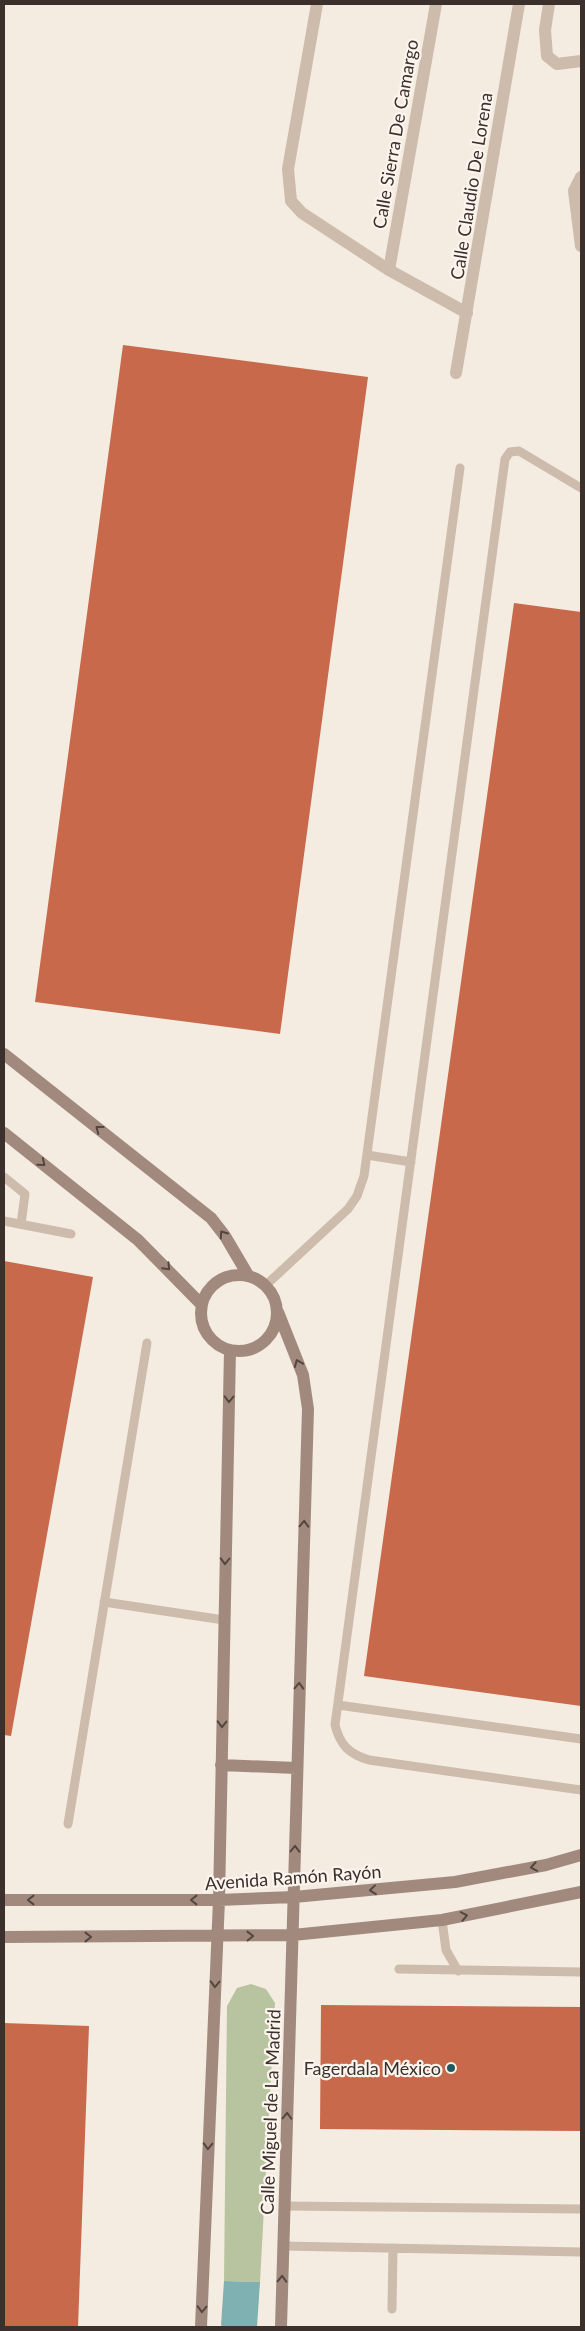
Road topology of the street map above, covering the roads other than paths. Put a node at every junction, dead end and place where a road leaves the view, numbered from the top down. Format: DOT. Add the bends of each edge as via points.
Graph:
graph roads {
  1 [pos="316,4"];
  2 [pos="436,4"];
  3 [pos="519,4"];
  4 [pos="549,4"];
  5 [pos="581,61"];
  6 [pos="581,177"];
  7 [pos="581,246"];
  8 [pos="389,270"];
  9 [pos="467,313"];
  10 [pos="456,373"];
  11 [pos="460,468"];
  12 [pos="581,488"];
  13 [pos="4,1054"];
  14 [pos="4,1133"];
  15 [pos="367,1155"];
  16 [pos="411,1162"];
  17 [pos="4,1177"];
  18 [pos="4,1221"];
  19 [pos="21,1224"];
  20 [pos="71,1234"];
  21 [pos="248,1275"];
  22 [pos="266,1285"];
  23 [pos="202,1304"];
  24 [pos="278,1312"];
  25 [pos="147,1343"];
  26 [pos="230,1350"];
  27 [pos="104,1602"];
  28 [pos="224,1620"];
  29 [pos="338,1705"];
  30 [pos="581,1739"];
  31 [pos="221,1765"];
  32 [pos="296,1768"];
  33 [pos="581,1790"];
  34 [pos="68,1824"];
  35 [pos="581,1855"];
  36 [pos="581,1892"];
  37 [pos="294,1898"];
  38 [pos="4,1900"];
  39 [pos="219,1900"];
  40 [pos="442,1920"];
  41 [pos="293,1935"];
  42 [pos="4,1937"];
  43 [pos="217,1937"];
  44 [pos="399,1970"];
  45 [pos="458,1971"];
  46 [pos="581,1972"];
  47 [pos="284,2206"];
  48 [pos="581,2209"];
  49 [pos="284,2246"];
  50 [pos="392,2248"];
  51 [pos="581,2252"];
  52 [pos="392,2309"];
  53 [pos="201,2327"];
  54 [pos="281,2327"];
  1 -- 8 [label="street" via="288,169 291,201 302,213"];
  2 -- 8 [label="street, Calle Sierra De Camargo"];
  3 -- 9 [label="street, Calle Claudio De Lorena"];
  4 -- 5 [label="street" via="545,30 547,56 557,64"];
  6 -- 7 [label="street" via="574,191"];
  8 -- 9 [label="street"];
  9 -- 10 [label="street, Calle Claudio De Lorena"];
  11 -- 15 [label="lane"];
  12 -- 16 [label="lane" via="519,451 510,452 505,459"];
  21 -- 13 [label="street, one-way" via="211,1218"];
  14 -- 23 [label="street, one-way" via="138,1240"];
  15 -- 16 [label="lane"];
  15 -- 22 [label="lane" via="364,1176 348,1210"];
  16 -- 29 [label="lane"];
  17 -- 19 [label="lane" via="25,1194"];
  18 -- 19 [label="lane"];
  19 -- 20 [label="lane"];
  21 -- 22 [label="street"];
  21 -- 23 [label="street" via="233,1275 219,1280 205,1294"];
  22 -- 24 [label="street"];
  23 -- 26 [label="street" via="202,1323 206,1332 220,1346"];
  24 -- 26 [label="street" via="273,1331 259,1346"];
  32 -- 24 [label="street, Calle Miguel de La Madrid, one-way" via="307,1393"];
  25 -- 27 [label="lane"];
  26 -- 28 [label="street, one-way"];
  27 -- 28 [label="lane"];
  27 -- 34 [label="lane"];
  28 -- 31 [label="street, one-way"];
  29 -- 30 [label="lane"];
  29 -- 33 [label="lane" via="335,1725 338,1738 354,1756"];
  31 -- 32 [label="street"];
  31 -- 39 [label="street"];
  37 -- 32 [label="street, Calle Miguel de La Madrid, one-way"];
  35 -- 37 [label="street, Avenida Ramón Rayón, one-way" via="455,1882"];
  40 -- 36 [label="street, one-way"];
  37 -- 39 [label="street, Avenida Ramón Rayón"];
  37 -- 41 [label="street, Calle Miguel de La Madrid"];
  39 -- 38 [label="street, Avenida Ramón Rayón, one-way"];
  39 -- 43 [label="street"];
  40 -- 41 [label="street"];
  40 -- 45 [label="lane" via="446,1950"];
  43 -- 41 [label="street, one-way"];
  47 -- 41 [label="street, Calle Miguel de La Madrid, one-way"];
  42 -- 43 [label="street, one-way"];
  43 -- 53 [label="street, one-way"];
  44 -- 45 [label="lane"];
  45 -- 46 [label="lane"];
  47 -- 48 [label="lane"];
  47 -- 49 [label="street, Calle Miguel de La Madrid"];
  49 -- 50 [label="lane"];
  54 -- 49 [label="street, Calle Miguel de La Madrid, one-way"];
  50 -- 51 [label="lane"];
  50 -- 52 [label="lane"];
}
